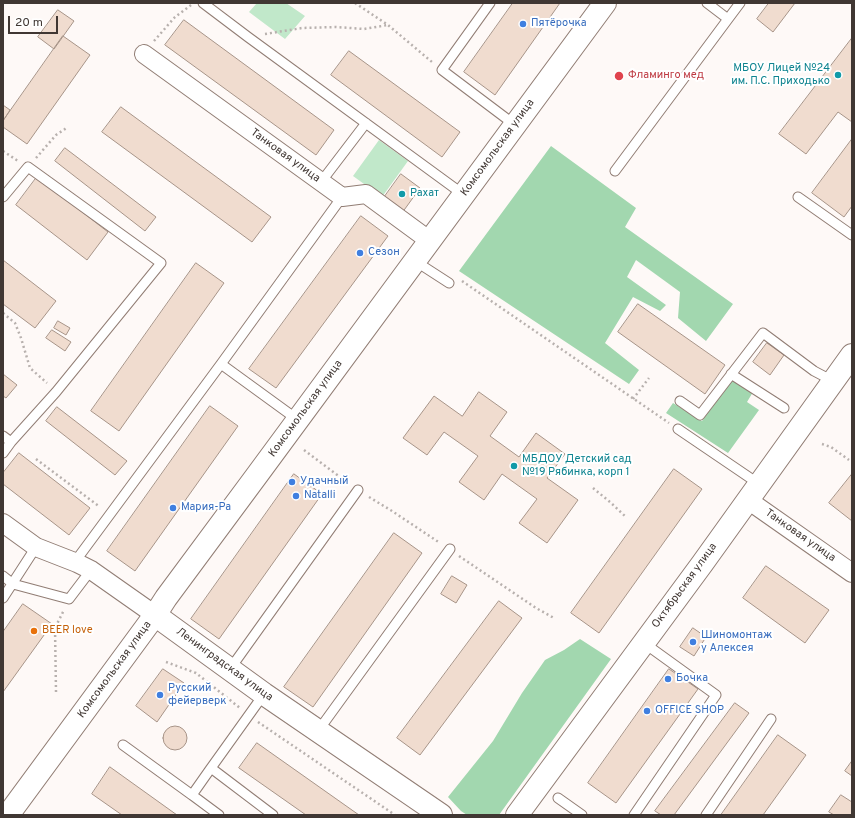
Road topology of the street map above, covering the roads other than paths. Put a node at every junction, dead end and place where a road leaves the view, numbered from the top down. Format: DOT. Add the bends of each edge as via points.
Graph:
graph roads {
  1 [pos="203,3"];
  2 [pos="490,3"];
  3 [pos="605,3"];
  4 [pos="707,3"];
  5 [pos="740,3"];
  6 [pos="728,19"];
  7 [pos="144,54"];
  8 [pos="366,123"];
  9 [pos="515,125"];
  10 [pos="615,171"];
  11 [pos="321,182"];
  12 [pos="464,195"];
  13 [pos="3,197"];
  14 [pos="342,197"];
  15 [pos="798,197"];
  16 [pos="852,235"];
  17 [pos="430,241"];
  18 [pos="415,261"];
  19 [pos="449,283"];
  20 [pos="852,355"];
  21 [pos="221,364"];
  22 [pos="731,374"];
  23 [pos="833,381"];
  24 [pos="680,401"];
  25 [pos="784,408"];
  26 [pos="298,420"];
  27 [pos="678,429"];
  28 [pos="7,439"];
  29 [pos="3,453"];
  30 [pos="358,490"];
  31 [pos="754,492"];
  32 [pos="3,523"];
  33 [pos="36,547"];
  34 [pos="450,549"];
  35 [pos="74,563"];
  36 [pos="91,570"];
  37 [pos="851,571"];
  38 [pos="3,576"];
  39 [pos="13,584"];
  40 [pos="3,598"];
  41 [pos="155,615"];
  42 [pos="644,642"];
  43 [pos="230,669"];
  44 [pos="264,694"];
  45 [pos="772,719"];
  46 [pos="318,731"];
  47 [pos="123,745"];
  48 [pos="211,768"];
  49 [pos="192,795"];
  50 [pos="558,798"];
  51 [pos="8,815"];
  52 [pos="220,815"];
  53 [pos="273,815"];
  54 [pos="441,815"];
  55 [pos="517,815"];
  56 [pos="582,815"];
  57 [pos="634,815"];
  58 [pos="706,815"];
  1 -- 8 [label="lane"];
  2 -- 9 [label="lane" via="442,70"];
  3 -- 9 [label="main road, Комсомольская улица"];
  4 -- 6 [label="lane"];
  5 -- 6 [label="lane"];
  6 -- 10 [label="lane"];
  7 -- 11 [label="street, Танковая улица"];
  8 -- 11 [label="lane"];
  8 -- 12 [label="lane"];
  9 -- 12 [label="main road, Комсомольская улица"];
  11 -- 14 [label="street, Танковая улица"];
  12 -- 17 [label="main road, Комсомольская улица"];
  13 -- 28 [label="lane" via="28,167 161,263 56,392"];
  14 -- 17 [label="street" via="366,194"];
  14 -- 21 [label="lane"];
  15 -- 16 [label="lane"];
  17 -- 18 [label="main road, Комсомольская улица"];
  18 -- 19 [label="lane"];
  18 -- 26 [label="main road, Комсомольская улица"];
  20 -- 23 [label="main road, Октябрьская улица"];
  21 -- 26 [label="lane"];
  21 -- 35 [label="lane"];
  22 -- 23 [label="lane" via="763,333 810,368"];
  22 -- 24 [label="lane" via="700,415"];
  22 -- 25 [label="lane"];
  23 -- 31 [label="main road, Октябрьская улица"];
  26 -- 41 [label="main road, Комсомольская улица"];
  27 -- 31 [label="lane"];
  28 -- 29 [label="lane"];
  30 -- 43 [label="lane"];
  31 -- 37 [label="street, Танковая улица"];
  31 -- 42 [label="main road, Октябрьская улица"];
  32 -- 33 [label="street, Ленинградская улица"];
  33 -- 35 [label="street, Ленинградская улица"];
  33 -- 39 [label="lane"];
  34 -- 46 [label="lane"];
  35 -- 36 [label="street, Ленинградская улица"];
  36 -- 39 [label="lane" via="69,599"];
  36 -- 41 [label="street, Ленинградская улица"];
  38 -- 39 [label="lane"];
  39 -- 40 [label="lane"];
  41 -- 43 [label="main road, Ленинградская улица"];
  41 -- 51 [label="main road, Комсомольская улица"];
  42 -- 55 [label="main road, Октябрьская улица"];
  42 -- 57 [label="lane" via="716,695"];
  43 -- 44 [label="main road, Ленинградская улица"];
  44 -- 46 [label="main road, Ленинградская улица"];
  44 -- 48 [label="lane"];
  45 -- 58 [label="lane"];
  46 -- 54 [label="main road, Ленинградская улица"];
  47 -- 49 [label="lane"];
  48 -- 49 [label="lane"];
  48 -- 53 [label="lane"];
  49 -- 52 [label="lane"];
  50 -- 56 [label="lane"];
}
